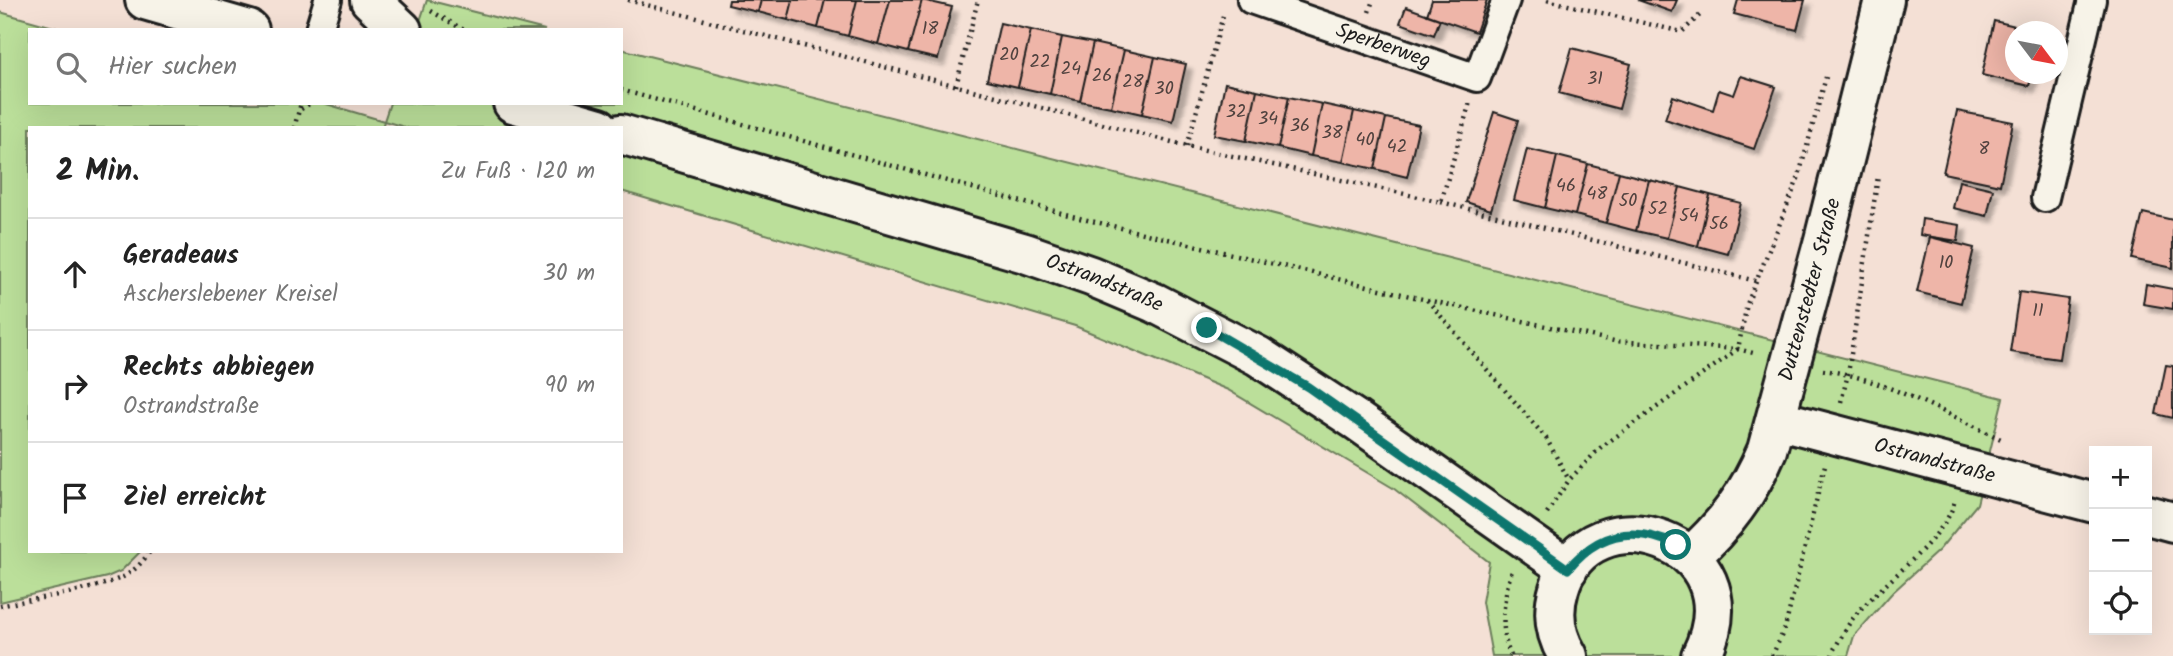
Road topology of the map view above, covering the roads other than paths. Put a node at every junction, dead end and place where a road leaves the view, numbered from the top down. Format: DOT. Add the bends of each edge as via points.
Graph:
graph roads {
  1 [pos="145,0"];
  2 [pos="328,0"];
  3 [pos="370,0"];
  4 [pos="1251,0"];
  5 [pos="1506,0"];
  6 [pos="1884,0"];
  7 [pos="2092,0"];
  8 [pos="412,18"];
  9 [pos="242,28"];
  10 [pos="321,28"];
  11 [pos="520,105"];
  12 [pos="592,126"];
  13 [pos="623,135"];
  14 [pos="2045,198"];
  15 [pos="1776,419"];
  16 [pos="2089,502"];
  17 [pos="2152,516"];
  18 [pos="2173,522"];
  19 [pos="1690,557"];
  20 [pos="1568,569"];
  21 [pos="1567,656"];
  22 [pos="1701,656"];
  1 -- 9 [label="main road"];
  2 -- 10 [label="street"];
  3 -- 8 [label="main road"];
  4 -- 5 [label="street, Sperberweg" via="1477,78"];
  6 -- 15 [label="main road, Duttenstedter Straße"];
  7 -- 14 [label="street"];
  11 -- 12 [label="main road"];
  13 -- 20 [label="main road, Ostrandstraße" via="1025,253 1154,303 1308,387"];
  15 -- 16 [label="main road, Ostrandstraße"];
  15 -- 19 [label="main road, Duttenstedter Straße" via="1757,476 1743,499"];
  17 -- 18 [label="main road"];
  19 -- 20 [label="main road" via="1661,538 1627,534 1593,545"];
  19 -- 22 [label="main road" via="1702,570 1713,604 1713,622"];
  20 -- 21 [label="main road" via="1560,583 1555,616"];
}
